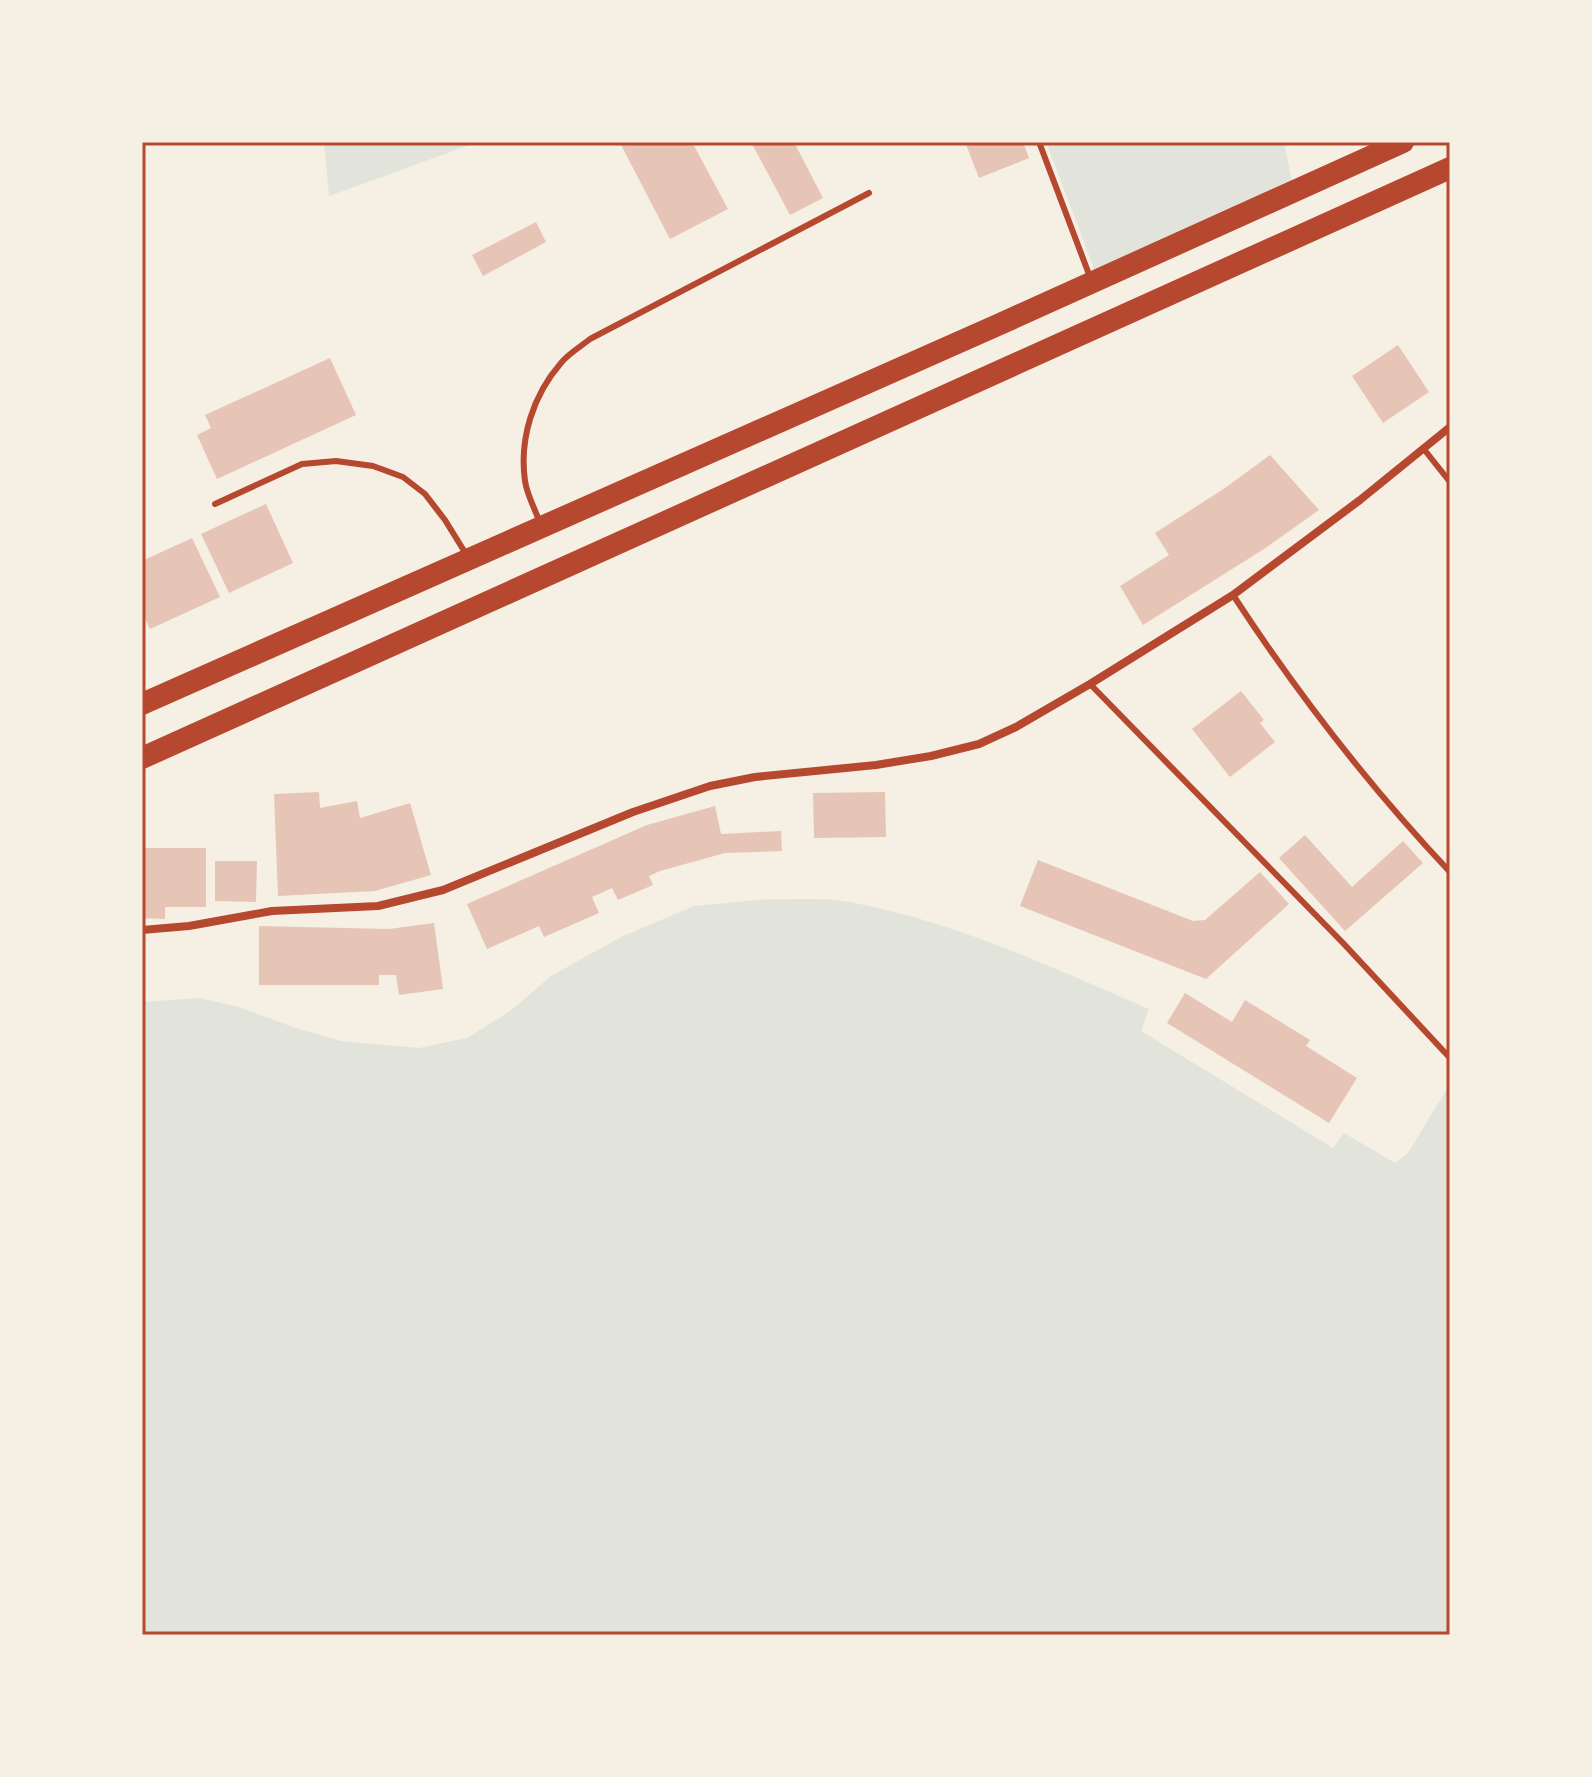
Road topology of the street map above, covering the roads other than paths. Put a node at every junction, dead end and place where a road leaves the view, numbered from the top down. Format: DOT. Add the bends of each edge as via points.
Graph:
graph roads {
  1 [pos="1039,142"];
  2 [pos="1403,142"];
  3 [pos="1450,168"];
  4 [pos="869,193"];
  5 [pos="1092,282"];
  6 [pos="1450,427"];
  7 [pos="1423,448"];
  8 [pos="1450,482"];
  9 [pos="215,504"];
  10 [pos="541,527"];
  11 [pos="469,559"];
  12 [pos="1233,595"];
  13 [pos="1090,684"];
  14 [pos="142,704"];
  15 [pos="142,758"];
  16 [pos="1450,872"];
  17 [pos="142,930"];
  18 [pos="1450,1058"];
  1 -- 5 [label="lane"];
  2 -- 5 [label="highway"];
  3 -- 15 [label="highway"];
  4 -- 10 [label="lane" via="590,339 561,362 529,418 523,454 525,484"];
  5 -- 10 [label="highway"];
  6 -- 7 [label="street"];
  7 -- 8 [label="lane"];
  7 -- 12 [label="street"];
  9 -- 11 [label="lane" via="302,464 373,466 403,477 425,494"];
  10 -- 11 [label="highway"];
  11 -- 14 [label="highway"];
  12 -- 13 [label="street"];
  12 -- 16 [label="lane" via="1312,710"];
  13 -- 17 [label="street" via="979,744 876,765 710,786 443,890 378,906 272,911"];
  13 -- 18 [label="lane"];
}
